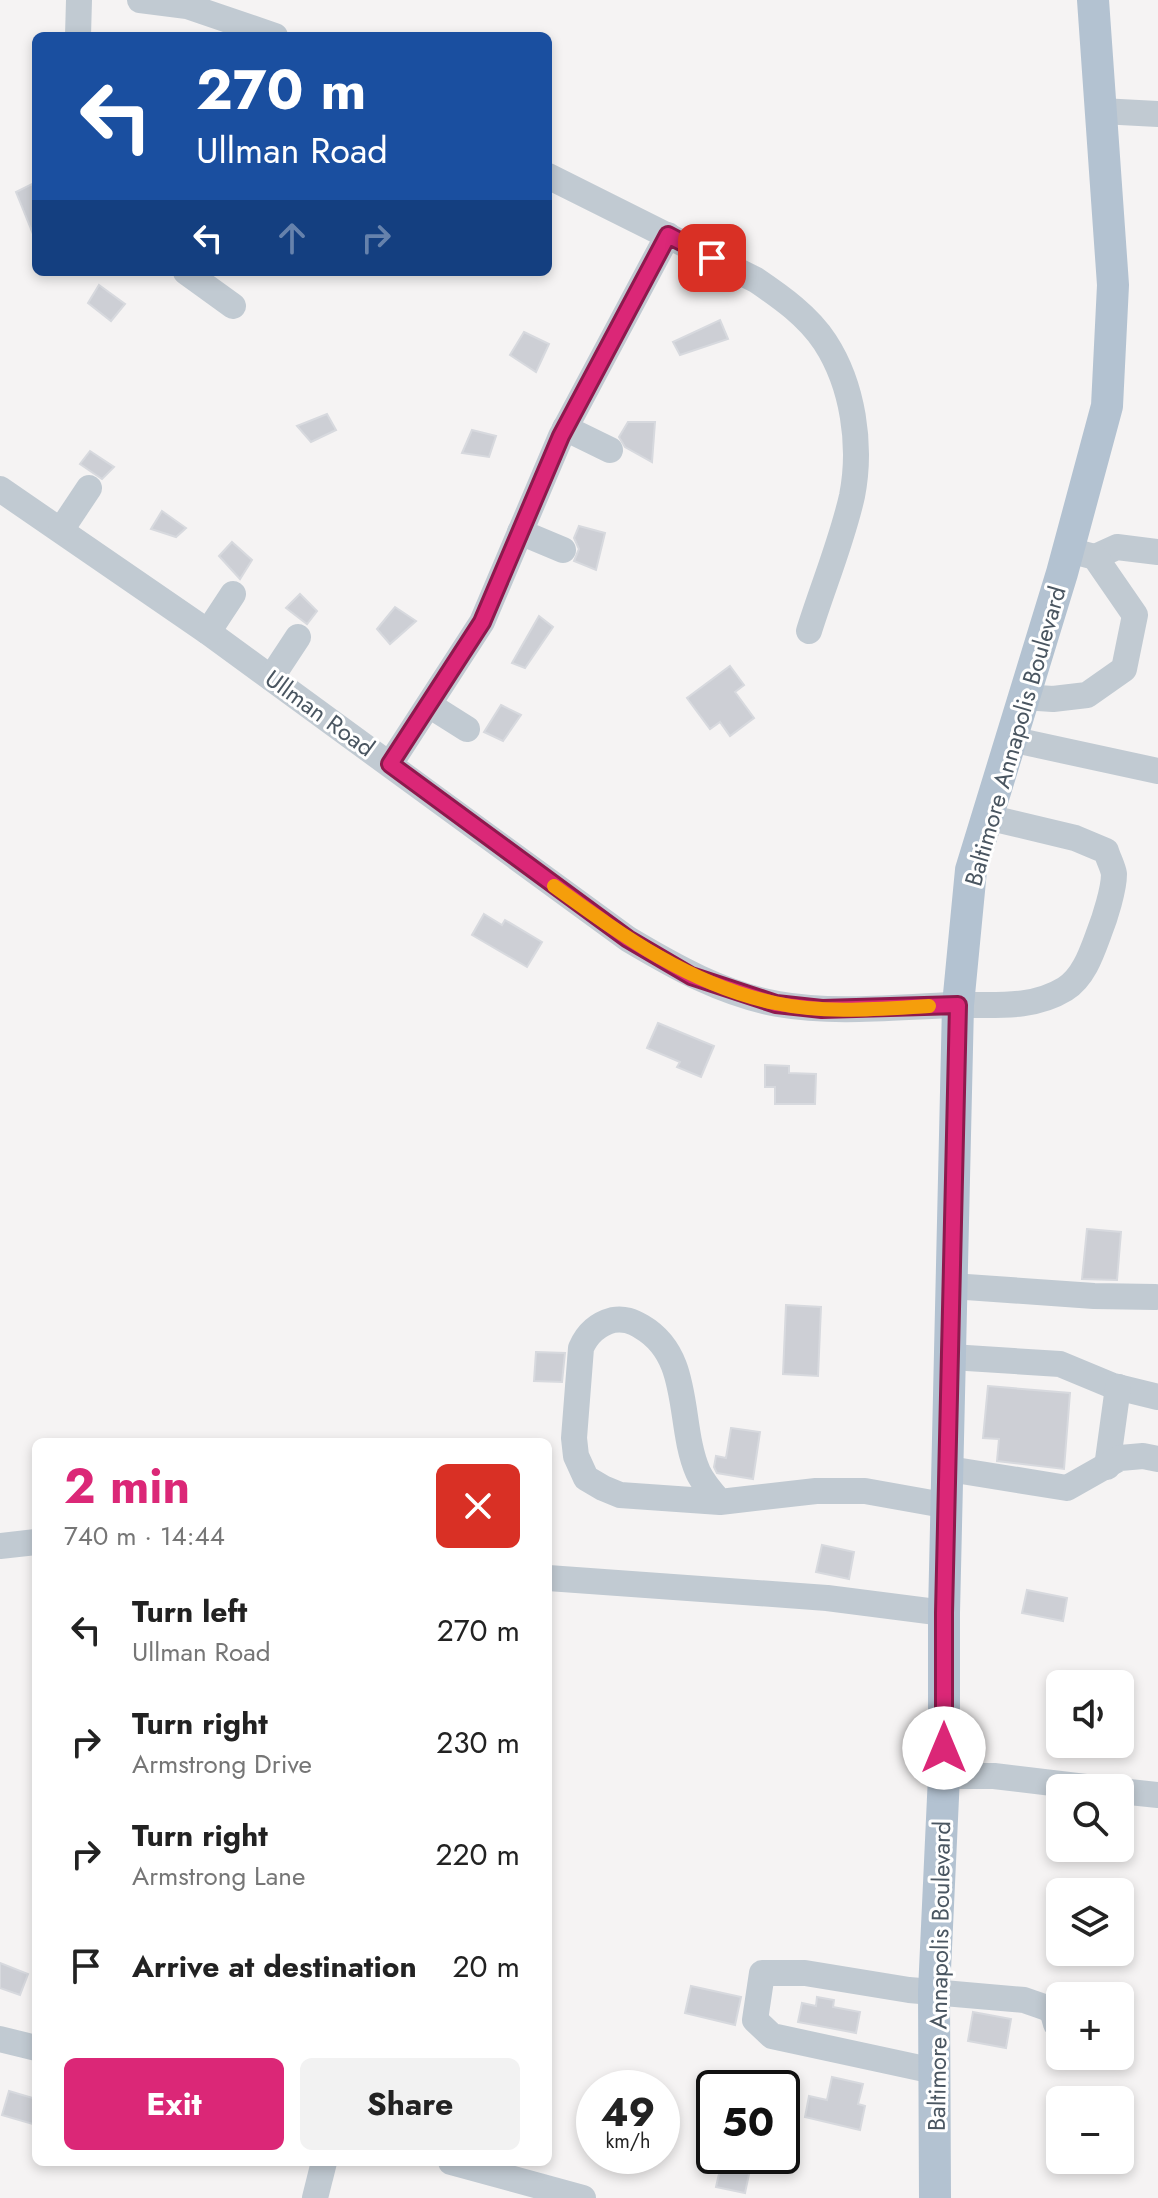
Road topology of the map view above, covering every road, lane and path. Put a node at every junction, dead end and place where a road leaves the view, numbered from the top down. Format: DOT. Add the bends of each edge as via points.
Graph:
graph roads {
  1 [pos="79,0"];
  2 [pos="140,0"];
  3 [pos="1093,0"];
  4 [pos="78,32"];
  5 [pos="263,32"];
  6 [pos="1101,111"];
  7 [pos="1158,114"];
  8 [pos="552,178"];
  9 [pos="668,235"];
  10 [pos="192,276"];
  11 [pos="233,306"];
  12 [pos="565,428"];
  13 [pos="610,450"];
  14 [pos="89,488"];
  15 [pos="0,489"];
  16 [pos="61,530"];
  17 [pos="520,532"];
  18 [pos="563,550"];
  19 [pos="1158,552"];
  20 [pos="1082,554"];
  21 [pos="233,594"];
  22 [pos="809,631"];
  23 [pos="208,632"];
  24 [pos="298,637"];
  25 [pos="271,678"];
  26 [pos="1023,697"];
  27 [pos="429,705"];
  28 [pos="467,729"];
  29 [pos="1010,739"];
  30 [pos="390,764"];
  31 [pos="1158,771"];
  32 [pos="987,817"];
  33 [pos="958,1005"];
  34 [pos="952,1286"];
  35 [pos="1155,1297"];
  36 [pos="951,1357"];
  37 [pos="1118,1387"];
  38 [pos="1158,1397"];
  39 [pos="1158,1459"];
  40 [pos="1107,1467"];
  41 [pos="949,1469"];
  42 [pos="720,1502"];
  43 [pos="949,1506"];
  44 [pos="32,1542"];
  45 [pos="0,1546"];
  46 [pos="552,1578"];
  47 [pos="944,1613"];
  48 [pos="944,1776"];
  49 [pos="1046,1782"];
  50 [pos="1134,1792"];
  51 [pos="1158,1795"];
  52 [pos="934,1991"];
  53 [pos="1046,2009"];
  54 [pos="0,2039"];
  55 [pos="32,2047"];
  56 [pos="934,2071"];
  57 [pos="323,2166"];
  58 [pos="466,2166"];
  59 [pos="315,2198"];
  60 [pos="583,2198"];
  61 [pos="935,2198"];
  1 -- 4 [label="street"];
  2 -- 5 [label="street" via="187,6"];
  3 -- 6 [label="main road, Baltimore Annapolis Boulevard"];
  6 -- 7 [label="street"];
  6 -- 20 [label="main road, Baltimore Annapolis Boulevard" via="1113,285 1107,406"];
  8 -- 9 [label="street"];
  9 -- 12 [label="street"];
  9 -- 22 [label="street" via="784,299 825,343 845,385 855,424 853,485"];
  10 -- 11 [label="street"];
  12 -- 13 [label="street"];
  12 -- 17 [label="street"];
  14 -- 16 [label="street"];
  15 -- 16 [label="street, Ullman Road"];
  16 -- 23 [label="street, Ullman Road"];
  17 -- 18 [label="street"];
  17 -- 27 [label="street" via="482,622"];
  19 -- 20 [label="street" via="1117,547"];
  20 -- 26 [label="main road, Baltimore Annapolis Boulevard"];
  20 -- 26 [label="street" via="1135,615 1124,669 1087,695"];
  21 -- 23 [label="street"];
  23 -- 25 [label="street, Ullman Road"];
  24 -- 25 [label="street"];
  25 -- 30 [label="street, Ullman Road"];
  26 -- 29 [label="main road, Baltimore Annapolis Boulevard"];
  27 -- 28 [label="street"];
  27 -- 30 [label="street"];
  29 -- 31 [label="street"];
  29 -- 32 [label="main road, Baltimore Annapolis Boulevard"];
  30 -- 33 [label="street, Ullman Road" via="628,939 691,976 776,1004 822,1009"];
  32 -- 33 [label="main road, Baltimore Annapolis Boulevard" via="971,870"];
  32 -- 33 [label="street, Ullman Road" via="1106,851 1114,873 1087,964 1068,988 1036,1002"];
  33 -- 34 [label="main road, Baltimore Annapolis Boulevard"];
  34 -- 35 [label="street"];
  34 -- 36 [label="main road, Baltimore Annapolis Boulevard"];
  36 -- 37 [label="street" via="1060,1364"];
  36 -- 41 [label="main road, Baltimore Annapolis Boulevard"];
  37 -- 38 [label="street"];
  37 -- 40 [label="street"];
  39 -- 40 [label="street" via="1120,1458"];
  40 -- 41 [label="street" via="1067,1488"];
  41 -- 43 [label="main road, Baltimore Annapolis Boulevard"];
  42 -- 42 [label="street" via="620,1495 586,1478 574,1438 581,1348 596,1328 618,1319 631,1321 664,1345 676,1371 698,1473"];
  42 -- 43 [label="street" via="865,1491"];
  43 -- 47 [label="main road, Baltimore Annapolis Boulevard"];
  44 -- 45 [label="street"];
  46 -- 47 [label="street" via="827,1598"];
  47 -- 48 [label="main road, Baltimore Annapolis Boulevard"];
  48 -- 49 [label="street"];
  48 -- 52 [label="main road, Baltimore Annapolis Boulevard"];
  50 -- 51 [label="street"];
  52 -- 53 [label="street" via="1032,2002"];
  52 -- 56 [label="main road, Baltimore Annapolis Boulevard"];
  52 -- 56 [label="street" via="805,1973 762,1973 755,2020 772,2036"];
  54 -- 55 [label="street"];
  56 -- 61 [label="main road, Baltimore Annapolis Boulevard"];
  57 -- 59 [label="street"];
  58 -- 60 [label="street"];
}
